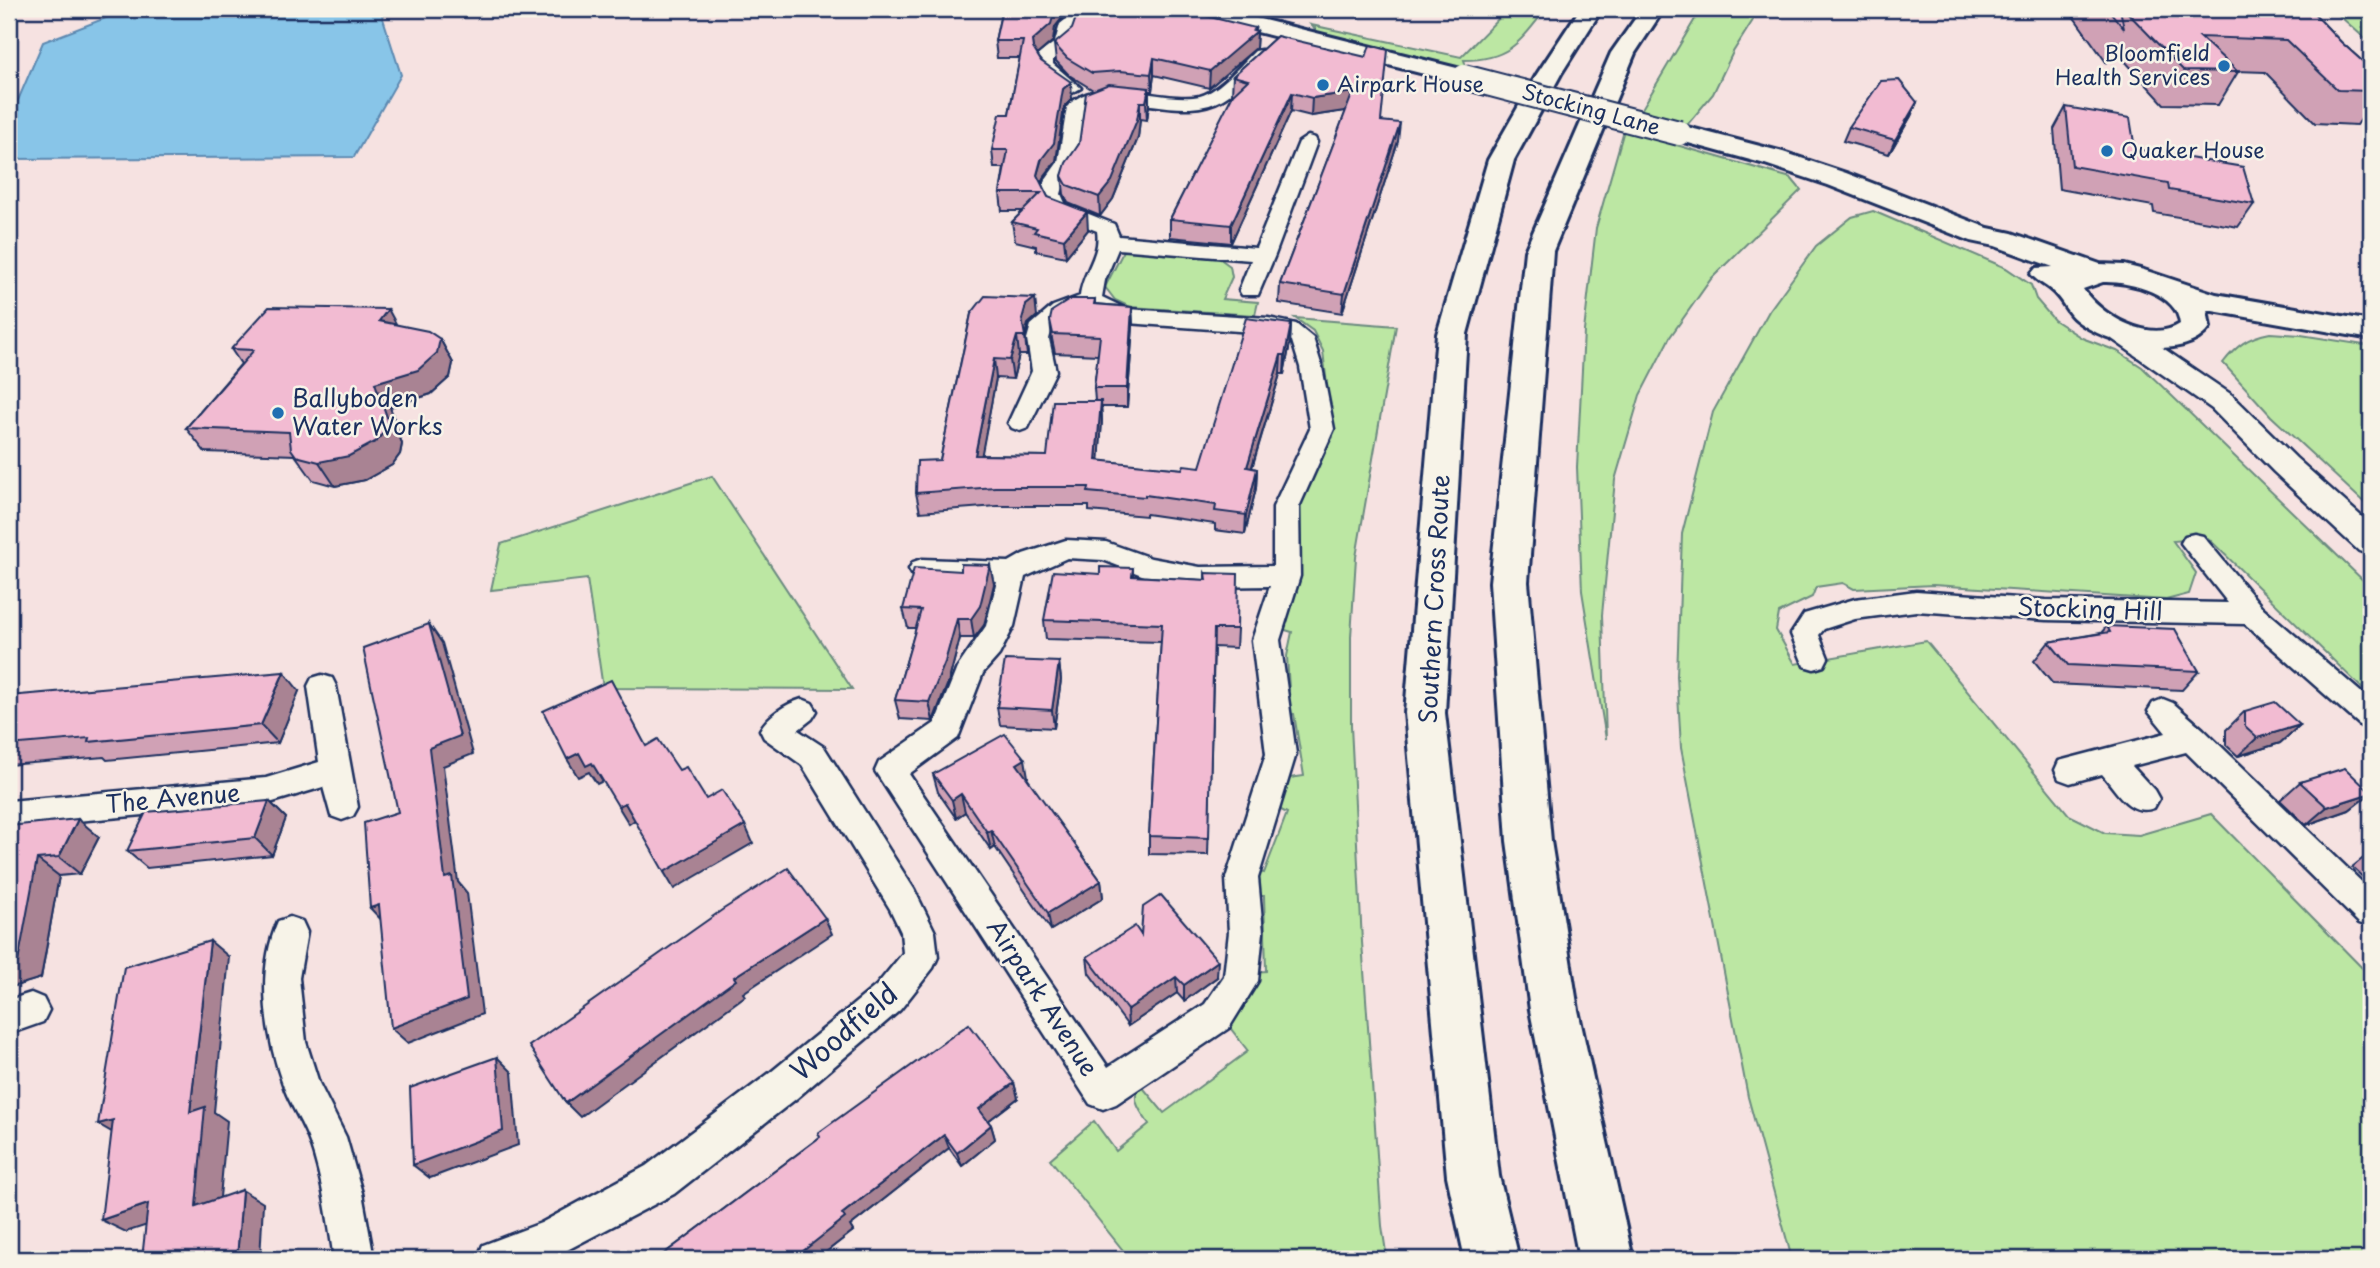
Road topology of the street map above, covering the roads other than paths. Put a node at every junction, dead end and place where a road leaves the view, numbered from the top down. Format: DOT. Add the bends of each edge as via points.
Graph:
graph roads {
  1 [pos="1089,9"];
  2 [pos="1194,9"];
  3 [pos="1591,9"];
  4 [pos="1653,9"];
  5 [pos="1231,13"];
  6 [pos="1287,33"];
  7 [pos="1089,99"];
  8 [pos="1308,142"];
  9 [pos="1982,235"];
  10 [pos="1111,242"];
  11 [pos="1265,255"];
  12 [pos="2097,273"];
  13 [pos="2169,289"];
  14 [pos="1250,290"];
  15 [pos="2071,292"];
  16 [pos="1091,300"];
  17 [pos="2271,315"];
  18 [pos="2371,330"];
  19 [pos="2189,331"];
  20 [pos="2122,332"];
  21 [pos="2222,402"];
  22 [pos="1020,423"];
  23 [pos="2194,543"];
  24 [pos="2371,543"];
  25 [pos="922,569"];
  26 [pos="1013,572"];
  27 [pos="1287,576"];
  28 [pos="2252,614"];
  29 [pos="1814,658"];
  30 [pos="323,686"];
  31 [pos="802,711"];
  32 [pos="2163,711"];
  33 [pos="2371,718"];
  34 [pos="2192,738"];
  35 [pos="2108,760"];
  36 [pos="335,770"];
  37 [pos="2070,770"];
  38 [pos="2144,799"];
  39 [pos="342,807"];
  40 [pos="9,814"];
  41 [pos="2371,912"];
  42 [pos="290,932"];
  43 [pos="354,1259"];
  44 [pos="497,1259"];
  45 [pos="1492,1259"];
  46 [pos="1606,1259"];
  1 -- 7 [label="street" via="1066,28 1063,44 1045,58 1044,65"];
  2 -- 5 [label="main road, Stocking Lane"];
  3 -- 45 [label="main road, Southern Cross Route" via="1501,160 1452,334 1425,713 1473,1175"];
  4 -- 46 [label="main road" via="1623,53 1539,251 1509,582 1529,841 1554,1010"];
  5 -- 6 [label="main road, Stocking Lane"];
  6 -- 7 [label="street" via="1214,97 1188,101 1110,94"];
  6 -- 9 [label="main road, Stocking Lane, bridge" via="1774,158"];
  7 -- 10 [label="street" via="1076,107 1068,162 1051,194 1058,209 1107,228"];
  8 -- 11 [label="street"];
  9 -- 12 [label="main road, Stocking Lane"];
  9 -- 15 [label="main road, Stocking Lane"];
  10 -- 11 [label="street"];
  10 -- 16 [label="street" via="1105,261 1092,278"];
  11 -- 14 [label="street"];
  12 -- 13 [label="main road, Stocking Lane" via="2133,275"];
  12 -- 15 [label="main road" via="2082,276"];
  13 -- 17 [label="main road, Stocking Lane"];
  13 -- 19 [label="main road, Stocking Lane" via="2196,315"];
  15 -- 20 [label="main road, Stocking Lane" via="2086,314"];
  16 -- 22 [label="street" via="1060,311 1042,325 1038,339 1044,371"];
  16 -- 27 [label="street, Airpark Avenue" via="1127,316 1268,325 1302,338 1322,429 1286,506"];
  17 -- 18 [label="main road, Stocking Lane"];
  17 -- 19 [label="main road, Stocking Lane"];
  19 -- 20 [label="main road, Stocking Lane" via="2167,339"];
  19 -- 21 [label="street" via="2198,365"];
  20 -- 21 [label="street"];
  21 -- 24 [label="street"];
  23 -- 28 [label="street"];
  25 -- 26 [label="street"];
  26 -- 27 [label="street" via="1066,549 1107,551 1147,568 1200,577"];
  26 -- 27 [label="street, Airpark Avenue" via="1000,626 971,668 947,730 890,771 1103,1091 1216,1016 1241,981 1246,932 1242,878 1281,754 1266,640"];
  28 -- 29 [label="street, Stocking Hill" via="1839,601 1805,634"];
  28 -- 33 [label="street"];
  30 -- 36 [label="street"];
  31 -- 44 [label="street, Woodfield" via="775,730 813,756 902,899 918,932 921,957 888,998 660,1181 551,1239"];
  32 -- 34 [label="street"];
  34 -- 35 [label="street"];
  34 -- 41 [label="street"];
  35 -- 37 [label="street"];
  35 -- 38 [label="street"];
  36 -- 39 [label="street"];
  36 -- 40 [label="street, The Avenue" via="266,791"];
  42 -- 43 [label="street" via="282,978 288,1042 303,1090 327,1137"];
}
